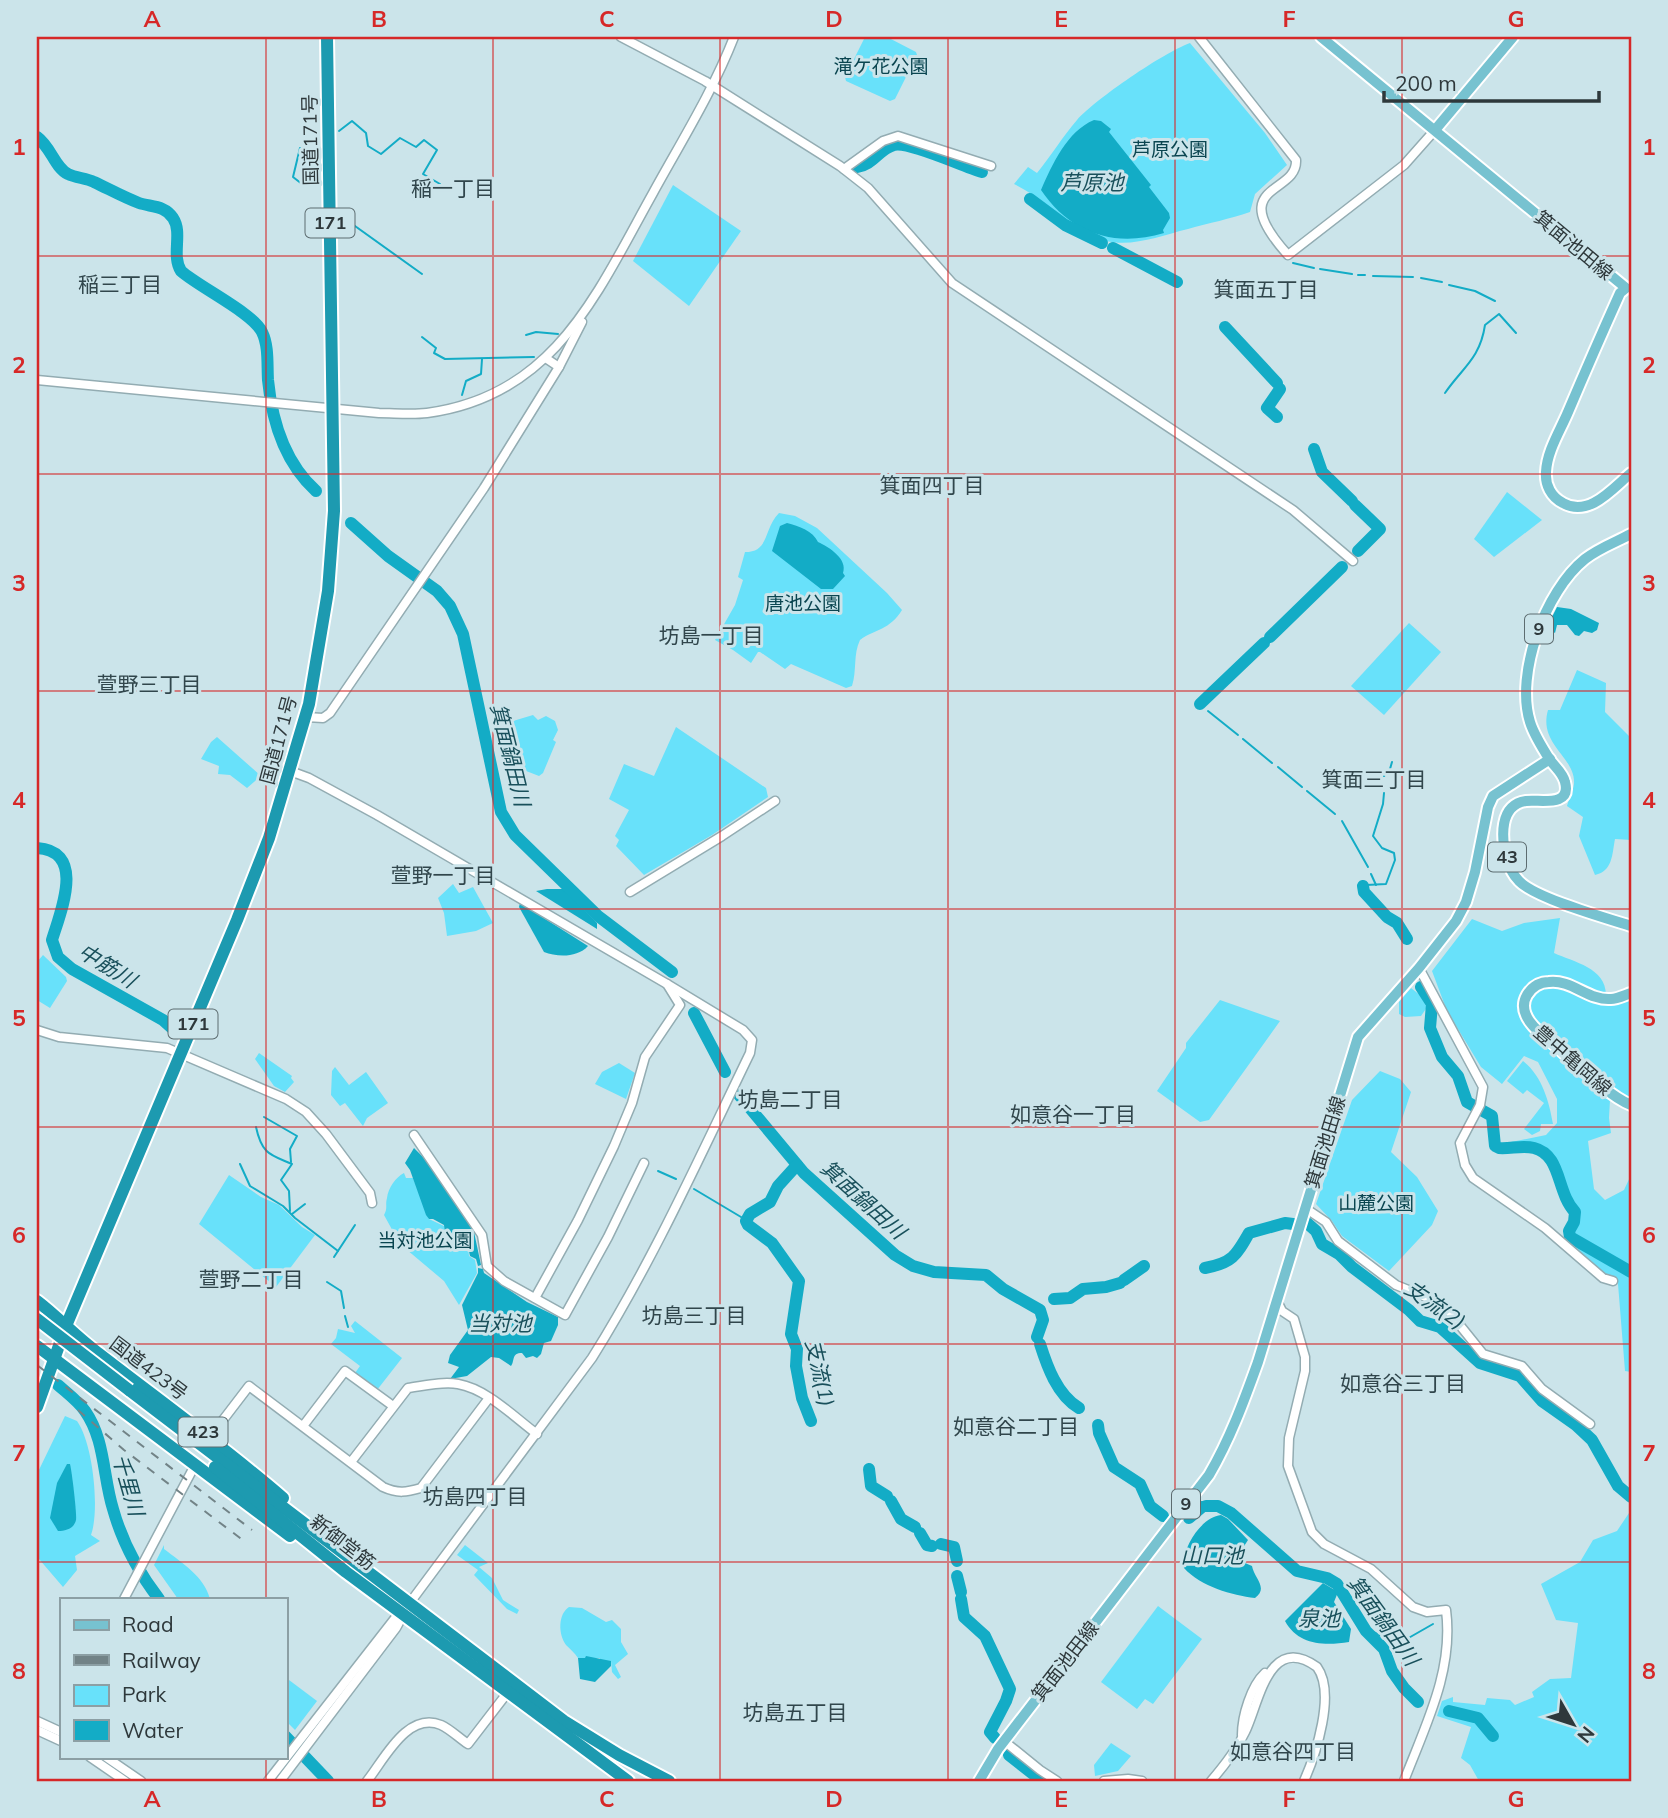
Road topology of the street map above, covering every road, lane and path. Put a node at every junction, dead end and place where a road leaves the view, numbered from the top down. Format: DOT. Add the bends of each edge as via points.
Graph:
graph roads {
  1 [pos="327,37"];
  2 [pos="621,37"];
  3 [pos="734,37"];
  4 [pos="1199,37"];
  5 [pos="1321,37"];
  6 [pos="1513,37"];
  7 [pos="712,85"];
  8 [pos="1435,130"];
  9 [pos="991,166"];
  10 [pos="844,169"];
  11 [pos="1628,285"];
  12 [pos="586,313"];
  13 [pos="547,359"];
  14 [pos="559,367"];
  15 [pos="37,380"];
  16 [pos="333,408"];
  17 [pos="1631,473"];
  18 [pos="1631,534"];
  19 [pos="1353,561"];
  20 [pos="306,717"];
  21 [pos="1550,759"];
  22 [pos="290,771"];
  23 [pos="775,801"];
  24 [pos="630,892"];
  25 [pos="1631,926"];
  26 [pos="1419,968"];
  27 [pos="667,984"];
  28 [pos="1631,993"];
  29 [pos="37,1030"];
  30 [pos="181,1053"];
  31 [pos="1631,1105"];
  32 [pos="414,1135"];
  33 [pos="645,1163"];
  34 [pos="372,1203"];
  35 [pos="1305,1208"];
  36 [pos="1613,1281"];
  37 [pos="535,1298"];
  38 [pos="37,1301"];
  39 [pos="1277,1301"];
  40 [pos="37,1319"];
  41 [pos="66,1326"];
  42 [pos="37,1330"];
  43 [pos="37,1346"];
  44 [pos="53,1360"];
  45 [pos="126,1394"];
  46 [pos="489,1398"];
  47 [pos="37,1406"];
  48 [pos="393,1406"];
  49 [pos="1590,1424"];
  50 [pos="303,1426"];
  51 [pos="537,1434"];
  52 [pos="210,1437"];
  53 [pos="351,1462"];
  54 [pos="195,1465"];
  55 [pos="334,1546"];
  56 [pos="346,1572"];
  57 [pos="124,1598"];
  58 [pos="406,1608"];
  59 [pos="508,1692"];
  60 [pos="37,1721"];
  61 [pos="37,1730"];
  62 [pos="59,1733"];
  63 [pos="1004,1741"];
  64 [pos="304,1742"];
  65 [pos="287,1756"];
  66 [pos="91,1758"];
  67 [pos="107,1758"];
  68 [pos="286,1758"];
  69 [pos="629,1760"];
  70 [pos="125,1781"];
  71 [pos="141,1781"];
  72 [pos="268,1781"];
  73 [pos="280,1781"];
  74 [pos="367,1781"];
  75 [pos="628,1781"];
  76 [pos="660,1781"];
  77 [pos="669,1781"];
  78 [pos="979,1781"];
  79 [pos="1057,1781"];
  80 [pos="1104,1781"];
  81 [pos="1142,1781"];
  82 [pos="1211,1781"];
  83 [pos="1304,1781"];
  84 [pos="1404,1781"];
  1 -- 16 [label="highway, 国道171号 / 171"];
  2 -- 7 [label="street"];
  3 -- 7 [label="street"];
  4 -- 8 [label="street" via="1296,160 1292,175 1268,192 1261,212 1271,236 1288,255 1404,164"];
  5 -- 8 [label="main road"];
  6 -- 8 [label="main road"];
  7 -- 10 [label="street"];
  7 -- 12 [label="street"];
  8 -- 11 [label="main road, 箕面池田線"];
  9 -- 10 [label="street" via="898,135"];
  10 -- 19 [label="street" via="868,188 952,283 1293,510"];
  11 -- 17 [label="main road, 箕面池田線" via="1619,293 1592,352 1549,453 1545,474 1548,489 1558,500 1575,507 1592,505"];
  12 -- 13 [label="street"];
  12 -- 14 [label="street"];
  13 -- 14 [label="street"];
  13 -- 16 [label="street" via="499,391 443,410 402,413"];
  14 -- 20 [label="street" via="420,584 330,713 323,718"];
  15 -- 16 [label="street"];
  16 -- 20 [label="highway, 国道171号 / 171" via="334,511 328,591"];
  18 -- 21 [label="main road, 9" via="1584,560 1557,593 1539,627 1525,700 1531,725"];
  20 -- 22 [label="highway, 国道171号 / 171"];
  21 -- 25 [label="main road, 43" via="1566,787 1562,797 1517,804 1505,818 1503,840 1512,872 1533,891"];
  21 -- 26 [label="main road, 箕面池田線 / 9" via="1493,796 1466,902 1447,936"];
  22 -- 27 [label="street" via="377,815"];
  22 -- 30 [label="highway, 国道171号 / 171" via="270,838"];
  23 -- 24 [label="street"];
  26 -- 35 [label="main road, 箕面池田線 / 9" via="1358,1037"];
  26 -- 36 [label="street" via="1483,1087 1460,1143 1465,1165 1474,1178 1545,1228 1603,1278"];
  27 -- 37 [label="street" via="680,1005 645,1057 614,1146"];
  27 -- 51 [label="street" via="749,1034 752,1046 617,1318"];
  28 -- 31 [label="main road, 豊中亀岡線" via="1603,999 1548,982 1531,990 1524,1001 1530,1023"];
  29 -- 30 [label="street"];
  30 -- 34 [label="street" via="286,1098 306,1112 366,1187"];
  30 -- 41 [label="highway, 国道171号 / 171"];
  32 -- 37 [label="street" via="482,1235 487,1266"];
  33 -- 37 [label="street" via="565,1315"];
  35 -- 39 [label="main road, 箕面池田線 / 9"];
  35 -- 49 [label="street" via="1326,1222 1338,1241 1396,1285 1446,1308 1483,1354 1522,1366 1542,1388"];
  38 -- 41 [label="highway, 国道423号 / 423"];
  39 -- 63 [label="main road, 箕面池田線 / 9" via="1241,1411 1209,1475"];
  39 -- 84 [label="street" via="1294,1319 1305,1357 1288,1466 1312,1532 1324,1545 1371,1569 1413,1607 1427,1612 1446,1610 1447,1651 1440,1687"];
  40 -- 45 [label="highway, 新御堂筋 / 423, bridge"];
  41 -- 44 [label="highway, 国道171号 / 171"];
  41 -- 52 [label="highway, 国道423号 / 423"];
  42 -- 45 [label="highway, 新御堂筋 / 423"];
  43 -- 44 [label="highway, 423"];
  44 -- 47 [label="highway, 国道171号 / 171"];
  44 -- 54 [label="highway, 423"];
  45 -- 55 [label="highway, 新御堂筋 / 423"];
  45 -- 56 [label="highway, 新御堂筋 / 423"];
  46 -- 48 [label="street" via="455,1383 408,1388"];
  46 -- 51 [label="street"];
  46 -- 53 [label="street" via="421,1488 394,1492"];
  48 -- 50 [label="street" via="345,1371"];
  48 -- 53 [label="street"];
  50 -- 52 [label="street" via="249,1386"];
  50 -- 53 [label="street"];
  51 -- 58 [label="street"];
  52 -- 55 [label="highway, 国道423号 / 423"];
  54 -- 56 [label="highway, 423"];
  54 -- 57 [label="street"];
  55 -- 58 [label="highway, 新御堂筋 / 423"];
  56 -- 58 [label="highway, 新御堂筋 / 423"];
  58 -- 59 [label="highway, 新御堂筋 / 423"];
  58 -- 64 [label="street" via="396,1628"];
  58 -- 69 [label="highway, 新御堂筋 / 423" via="564,1721"];
  59 -- 74 [label="street" via="468,1744 439,1724 417,1724 405,1731"];
  59 -- 75 [label="highway, 新御堂筋 / 423"];
  60 -- 62 [label="street"];
  61 -- 62 [label="street"];
  63 -- 78 [label="main road, 箕面池田線 / 9"];
  63 -- 79 [label="street"];
  64 -- 65 [label="street"];
  64 -- 73 [label="street"];
  66 -- 70 [label="street"];
  67 -- 71 [label="street"];
  68 -- 72 [label="street"];
  69 -- 76 [label="highway, 423"];
  69 -- 77 [label="highway, 423"];
  80 -- 81 [label="street"];
  82 -- 83 [label="street" via="1242,1738 1268,1671 1298,1659 1317,1667 1326,1696 1316,1749"];
}
